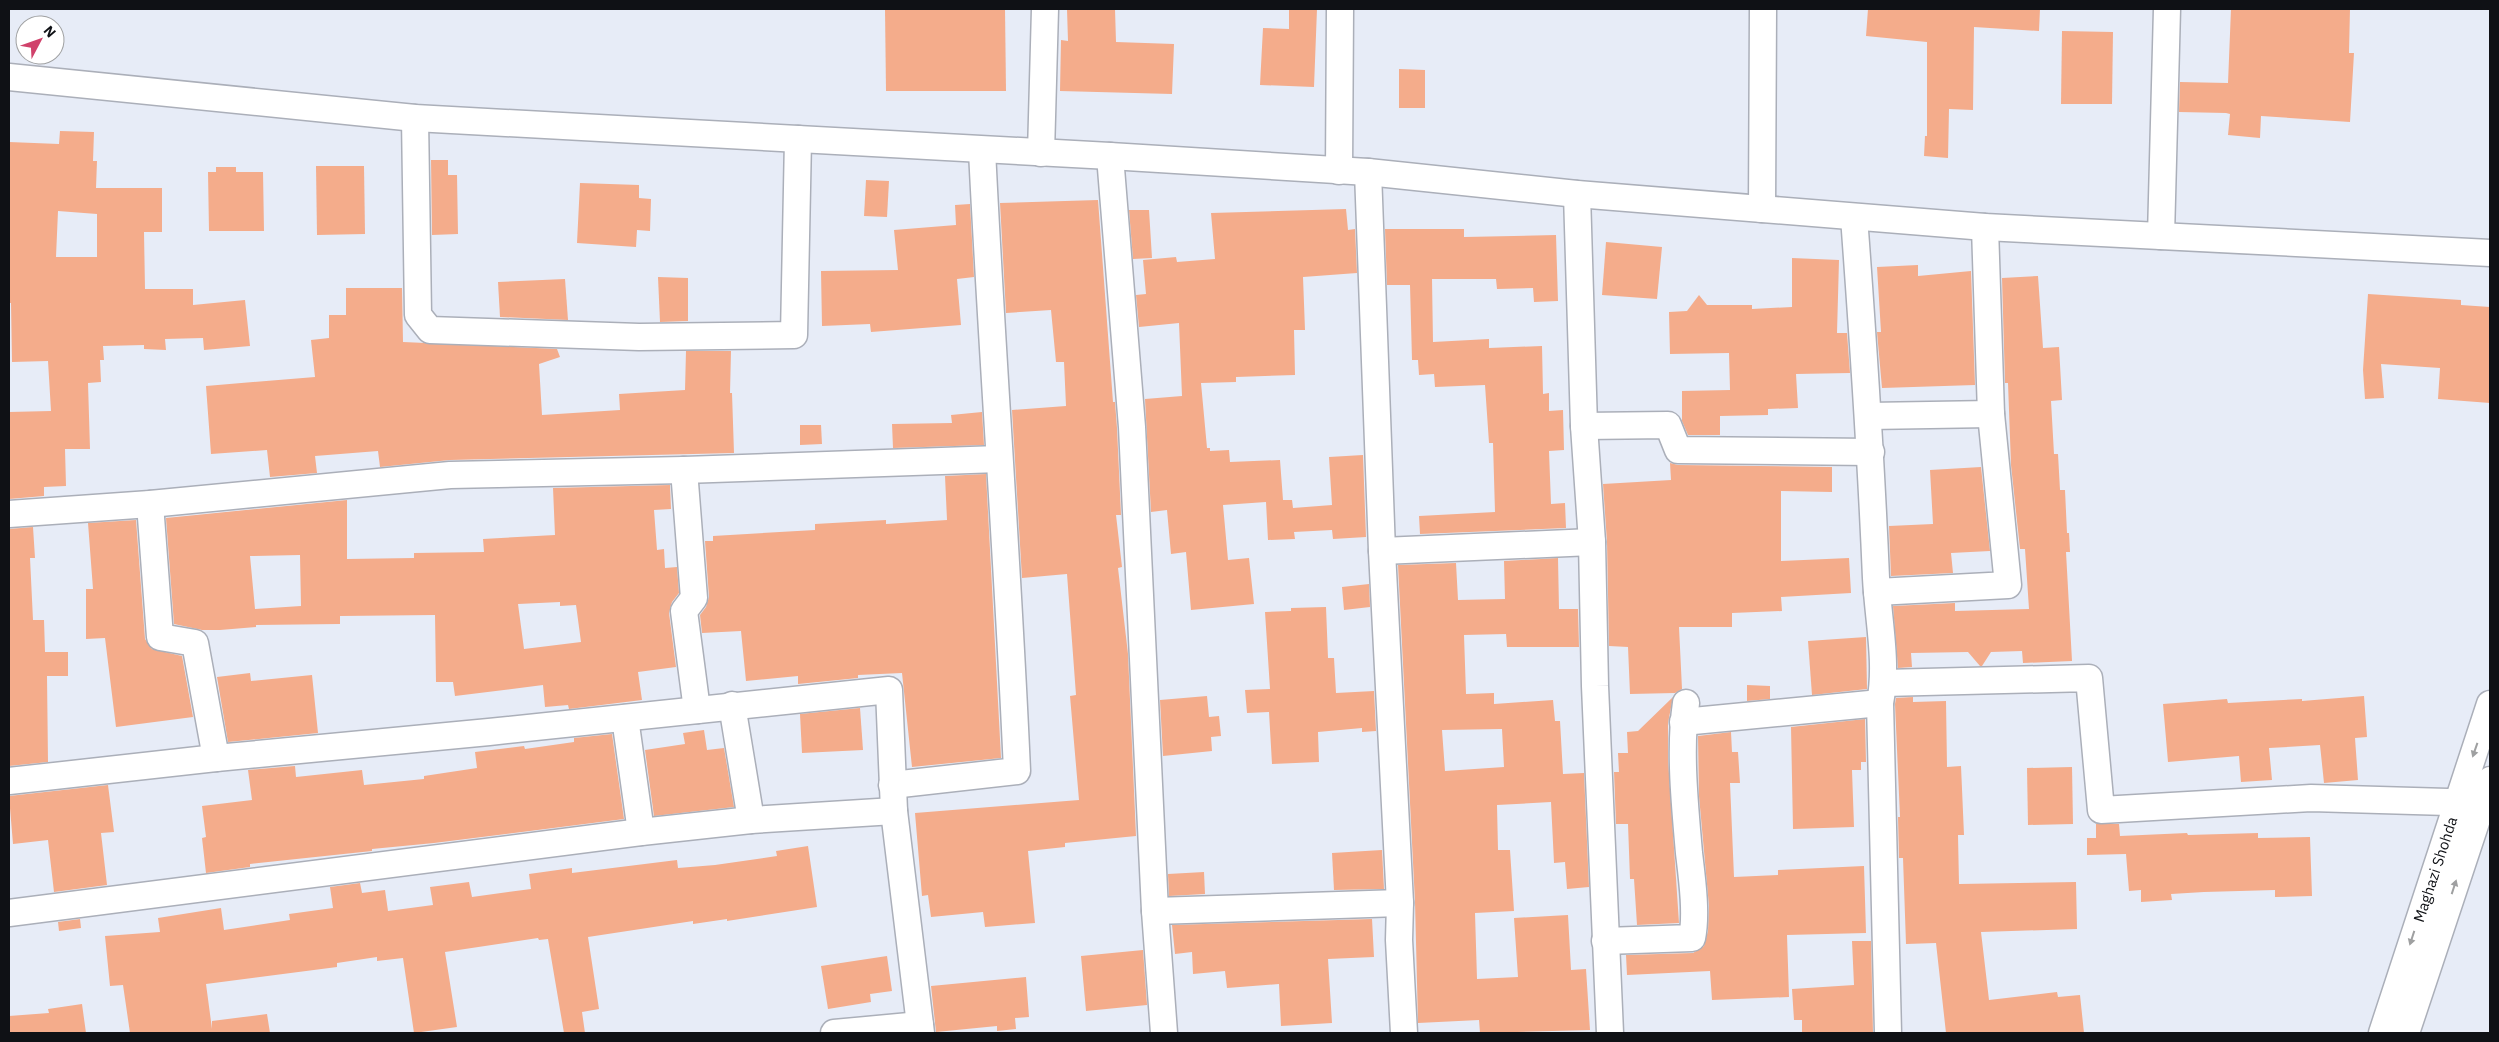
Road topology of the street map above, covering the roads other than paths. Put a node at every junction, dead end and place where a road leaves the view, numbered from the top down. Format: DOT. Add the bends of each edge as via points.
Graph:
graph roads {
  1 [pos="1045,9"];
  2 [pos="1340,9"];
  3 [pos="1763,9"];
  4 [pos="2166,9"];
  5 [pos="9,77"];
  6 [pos="416,118"];
  7 [pos="798,139"];
  8 [pos="982,150"];
  9 [pos="1041,153"];
  10 [pos="1110,156"];
  11 [pos="1339,171"];
  12 [pos="1368,172"];
  13 [pos="1577,194"];
  14 [pos="1762,209"];
  15 [pos="1854,218"];
  16 [pos="1985,227"];
  17 [pos="2160,236"];
  18 [pos="2490,253"];
  19 [pos="1991,414"];
  20 [pos="1869,416"];
  21 [pos="1584,426"];
  22 [pos="1871,452"];
  23 [pos="999,458"];
  24 [pos="684,470"];
  25 [pos="150,504"];
  26 [pos="9,514"];
  27 [pos="1592,542"];
  28 [pos="1382,551"];
  29 [pos="1877,592"];
  30 [pos="1882,693"];
  31 [pos="2490,704"];
  32 [pos="732,705"];
  33 [pos="697,710"];
  34 [pos="625,718"];
  35 [pos="216,758"];
  36 [pos="9,781"];
  37 [pos="892,786"];
  38 [pos="2476,795"];
  39 [pos="894,811"];
  40 [pos="751,820"];
  41 [pos="642,832"];
  42 [pos="1400,903"];
  43 [pos="1155,911"];
  44 [pos="9,913"];
  45 [pos="1605,941"];
  46 [pos="921,1029"];
  47 [pos="834,1033"];
  48 [pos="1164,1033"];
  49 [pos="1404,1033"];
  50 [pos="1610,1033"];
  51 [pos="1888,1033"];
  52 [pos="2382,1033"];
  53 [pos="2406,1033"];
  1 -- 9 [label="street"];
  2 -- 11 [label="street"];
  3 -- 14 [label="street"];
  4 -- 17 [label="street"];
  5 -- 6 [label="street"];
  6 -- 7 [label="street"];
  6 -- 7 [label="street" via="418,315 430,330 639,337 794,335"];
  7 -- 8 [label="street"];
  8 -- 9 [label="street"];
  8 -- 23 [label="street"];
  9 -- 10 [label="street"];
  10 -- 11 [label="street"];
  10 -- 43 [label="street" via="1132,427"];
  11 -- 12 [label="street"];
  12 -- 13 [label="street"];
  12 -- 28 [label="street"];
  13 -- 14 [label="street"];
  13 -- 21 [label="street"];
  14 -- 15 [label="street"];
  15 -- 16 [label="street"];
  15 -- 20 [label="street"];
  16 -- 17 [label="street"];
  16 -- 19 [label="street"];
  17 -- 18 [label="street"];
  19 -- 20 [label="street"];
  19 -- 29 [label="street" via="2008,585"];
  20 -- 22 [label="street"];
  21 -- 22 [label="street" via="1668,425 1678,450"];
  21 -- 27 [label="street"];
  22 -- 29 [label="street"];
  23 -- 24 [label="street"];
  23 -- 37 [label="street" via="1017,771"];
  24 -- 25 [label="street" via="450,475"];
  24 -- 33 [label="street" via="694,598 684,611"];
  25 -- 26 [label="street"];
  25 -- 35 [label="street" via="160,637 195,643"];
  27 -- 28 [label="street"];
  27 -- 45 [label="street"];
  28 -- 42 [label="street"];
  29 -- 30 [label="street"];
  30 -- 38 [label="street" via="2089,678 2101,810 2311,798"];
  30 -- 45 [label="street" via="1684,712 1692,938"];
  30 -- 51 [label="street"];
  31 -- 38 [label="street, Maghazi Shohda, one-way"];
  32 -- 33 [label="street"];
  32 -- 37 [label="street" via="889,690"];
  32 -- 40 [label="street"];
  33 -- 34 [label="street"];
  34 -- 35 [label="street"];
  34 -- 41 [label="street"];
  35 -- 36 [label="street"];
  37 -- 39 [label="street"];
  38 -- 52 [label="street, Maghazi Shohda, one-way"];
  53 -- 38 [label="street, Maghazi Shohda, one-way"];
  39 -- 40 [label="street"];
  39 -- 46 [label="street"];
  40 -- 41 [label="street"];
  41 -- 44 [label="street"];
  42 -- 43 [label="street"];
  42 -- 49 [label="street"];
  43 -- 48 [label="street"];
  45 -- 50 [label="street"];
  46 -- 47 [label="street"];
}
